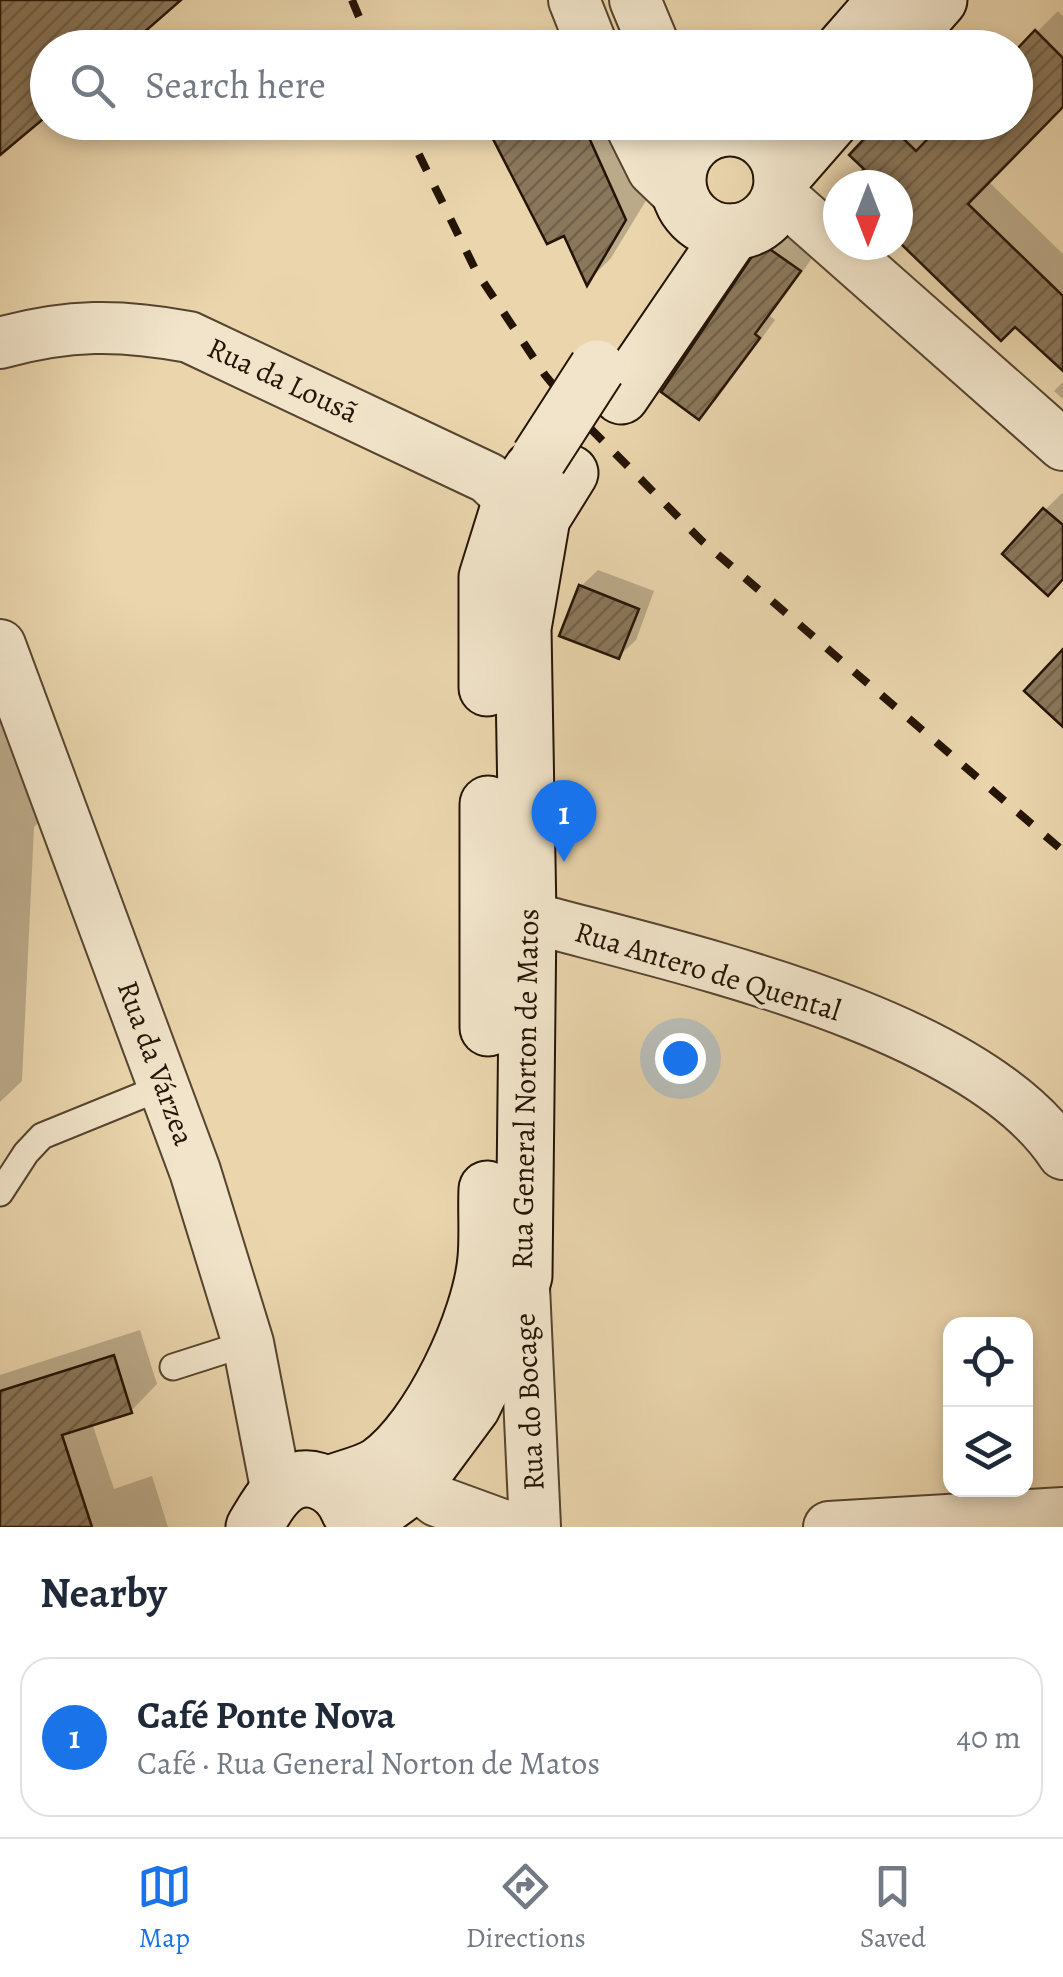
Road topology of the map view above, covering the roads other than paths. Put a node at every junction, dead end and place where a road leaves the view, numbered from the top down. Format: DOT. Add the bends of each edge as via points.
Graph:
graph roads {
  1 [pos="574,0"];
  2 [pos="635,0"];
  3 [pos="886,0"];
  4 [pos="939,0"];
  5 [pos="585,30"];
  6 [pos="648,30"];
  7 [pos="860,30"];
  8 [pos="913,30"];
  9 [pos="639,140"];
  10 [pos="699,140"];
  11 [pos="764,140"];
  12 [pos="816,140"];
  13 [pos="781,186"];
  14 [pos="703,217"];
  15 [pos="0,343"];
  16 [pos="1063,445"];
  17 [pos="541,487"];
  18 [pos="0,645"];
  19 [pos="509,919"];
  20 [pos="166,1086"];
  21 [pos="1063,1154"];
  22 [pos="0,1193"];
  23 [pos="524,1276"];
  24 [pos="248,1342"];
  25 [pos="173,1367"];
  26 [pos="415,1484"];
  27 [pos="313,1512"];
  28 [pos="1063,1512"];
  29 [pos="508,1527"];
  30 [pos="535,1527"];
  31 [pos="829,1527"];
  1 -- 5 [label="street"];
  2 -- 6 [label="street"];
  3 -- 7 [label="street"];
  4 -- 8 [label="street"];
  9 -- 14 [label="street" via="653,170"];
  10 -- 14 [label="street" via="680,160 676,177"];
  11 -- 13 [label="street" via="777,157"];
  12 -- 13 [label="street"];
  13 -- 14 [label="street" via="765,220 750,229"];
  13 -- 16 [label="street"];
  14 -- 17 [label="street, Rua General Norton de Matos"];
  15 -- 17 [label="street, Rua da Lousã" via="81,326 189,337 488,478"];
  17 -- 19 [label="street, Rua General Norton de Matos" via="523,628"];
  18 -- 20 [label="street, Rua da Várzea"];
  19 -- 21 [label="street, Rua Antero de Quental" via="762,981 904,1036 1020,1105"];
  19 -- 23 [label="street, Rua General Norton de Matos"];
  19 -- 27 [label="street, Rua General Norton de Matos" via="486,1261 472,1323 438,1396 411,1432"];
  20 -- 22 [label="lane" via="42,1136"];
  20 -- 24 [label="street, Rua da Várzea"];
  23 -- 26 [label="street, Rua General Norton de Matos" via="506,1338 472,1406"];
  23 -- 30 [label="street, Rua do Bocage"];
  24 -- 25 [label="lane"];
  24 -- 27 [label="street, Rua da Várzea"];
  26 -- 27 [label="street, Rua General Norton de Matos"];
  26 -- 29 [label="street" via="437,1501"];
  28 -- 31 [label="street"];
}
